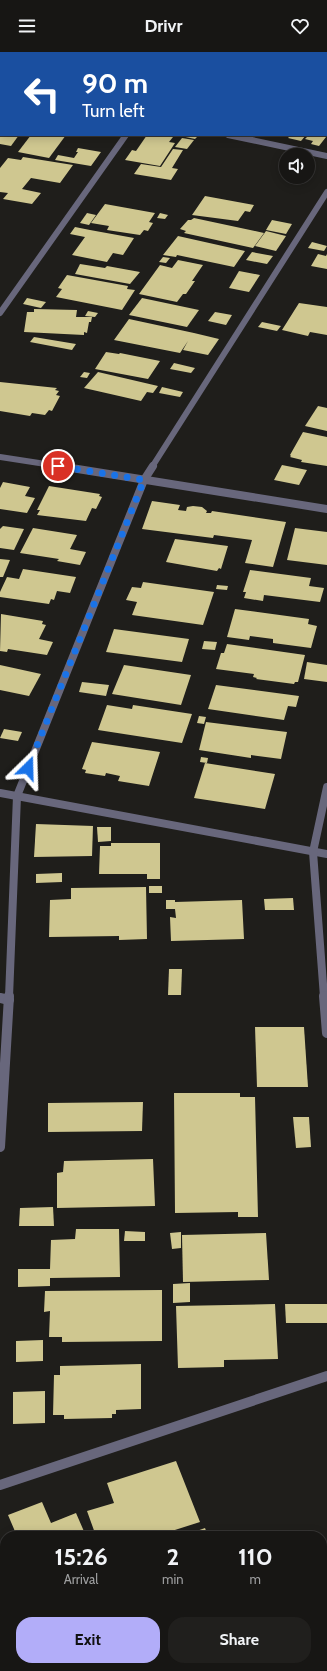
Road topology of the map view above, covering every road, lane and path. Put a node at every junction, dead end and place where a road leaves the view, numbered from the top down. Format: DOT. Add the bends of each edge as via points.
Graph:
graph roads {
  1 [pos="125,136"];
  2 [pos="233,136"];
  3 [pos="327,156"];
  4 [pos="327,192"];
  5 [pos="0,314"];
  6 [pos="0,457"];
  7 [pos="144,480"];
  8 [pos="327,509"];
  9 [pos="327,787"];
  10 [pos="0,793"];
  11 [pos="17,796"];
  12 [pos="313,852"];
  13 [pos="327,854"];
  14 [pos="0,998"];
  15 [pos="9,1000"];
  16 [pos="327,1033"];
  17 [pos="0,1147"];
  18 [pos="327,1376"];
  19 [pos="0,1485"];
  1 -- 5 [label="street"];
  2 -- 3 [label="street"];
  4 -- 7 [label="street"];
  6 -- 7 [label="street"];
  7 -- 8 [label="street"];
  7 -- 11 [label="street"];
  9 -- 12 [label="street"];
  10 -- 11 [label="street"];
  11 -- 12 [label="street"];
  11 -- 15 [label="street"];
  12 -- 13 [label="street"];
  12 -- 16 [label="street"];
  14 -- 15 [label="street"];
  15 -- 17 [label="street"];
  18 -- 19 [label="street"];
}
